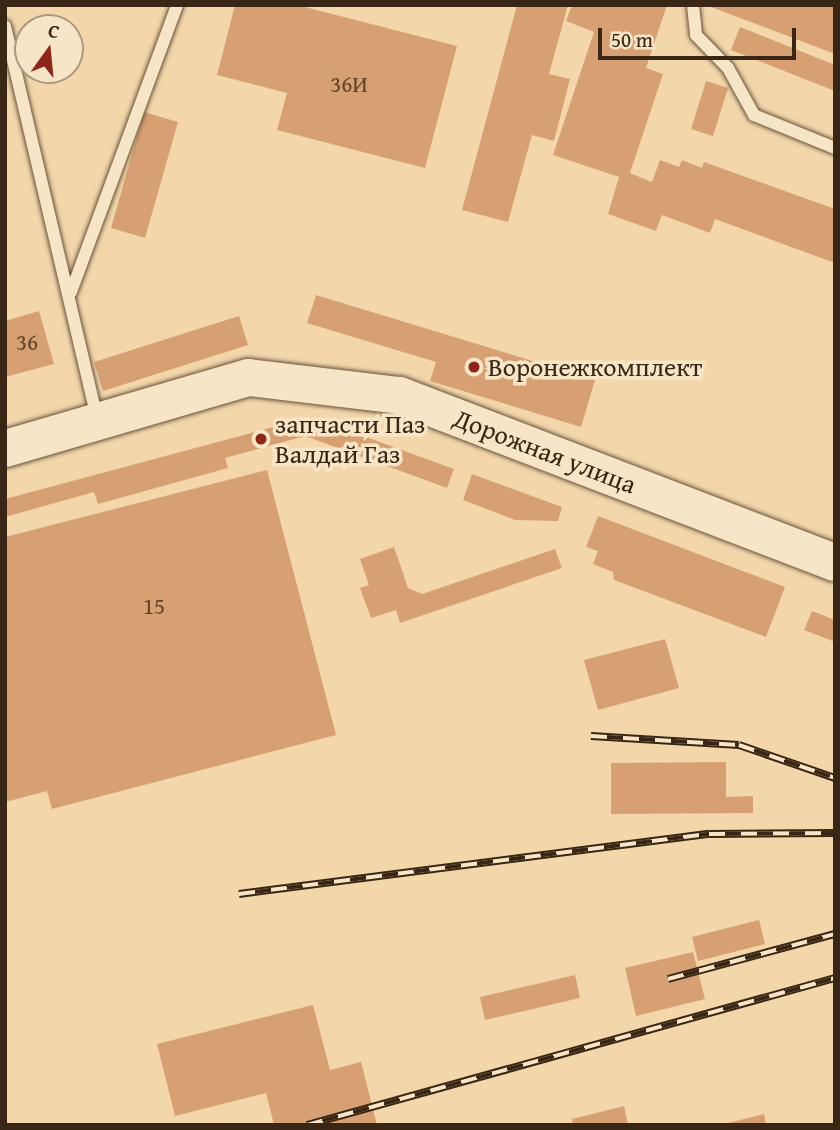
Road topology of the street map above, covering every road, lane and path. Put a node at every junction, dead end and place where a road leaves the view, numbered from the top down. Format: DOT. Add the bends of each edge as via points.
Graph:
graph roads {
  1 [pos="177,5"];
  2 [pos="693,5"];
  3 [pos="5,26"];
  4 [pos="835,148"];
  5 [pos="71,292"];
  6 [pos="97,421"];
  7 [pos="5,448"];
  8 [pos="835,562"];
  1 -- 5 [label="lane"];
  2 -- 4 [label="lane" via="696,35 728,68 754,115"];
  3 -- 5 [label="lane"];
  5 -- 6 [label="lane"];
  6 -- 7 [label="street, Дорожная улица"];
  6 -- 8 [label="street, Дорожная улица" via="248,377 399,395"];
}
